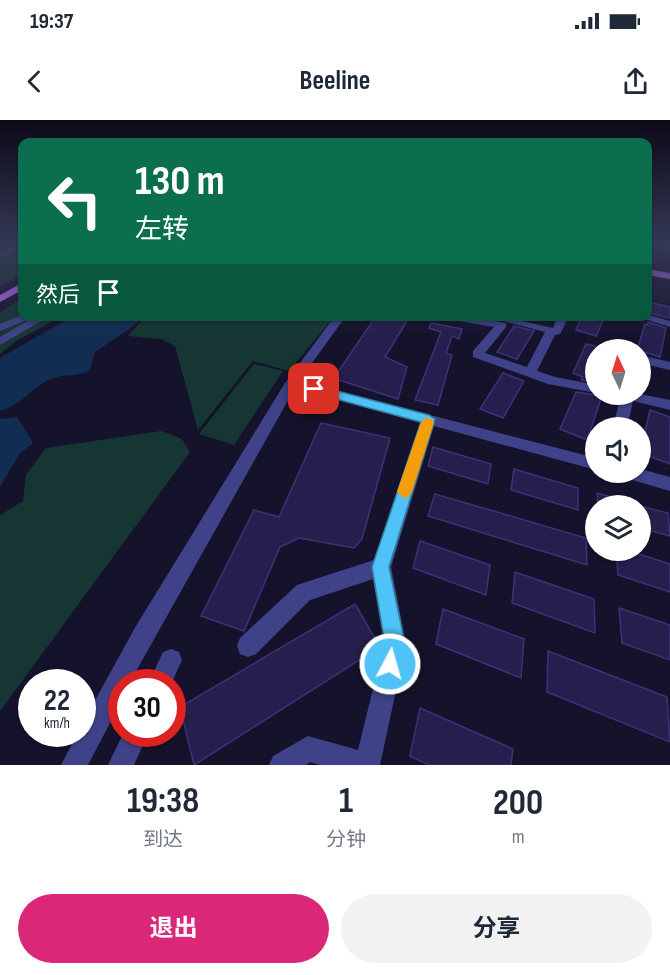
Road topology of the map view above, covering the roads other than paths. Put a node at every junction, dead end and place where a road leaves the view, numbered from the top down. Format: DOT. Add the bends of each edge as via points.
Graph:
graph roads {
  1 [pos="18,288"];
  2 [pos="0,299"];
  3 [pos="18,319"];
  4 [pos="652,319"];
  5 [pos="36,321"];
  6 [pos="337,321"];
  7 [pos="502,321"];
  8 [pos="507,321"];
  9 [pos="562,321"];
  10 [pos="670,324"];
  11 [pos="0,326"];
  12 [pos="551,331"];
  13 [pos="0,342"];
  14 [pos="651,362"];
  15 [pos="670,366"];
  16 [pos="530,373"];
  17 [pos="291,383"];
  18 [pos="585,387"];
  19 [pos="651,401"];
  20 [pos="670,405"];
  21 [pos="429,419"];
  22 [pos="585,461"];
  23 [pos="651,479"];
  24 [pos="670,484"];
  25 [pos="381,567"];
  26 [pos="248,646"];
  27 [pos="171,660"];
  28 [pos="166,669"];
  29 [pos="130,747"];
  30 [pos="74,765"];
  31 [pos="121,765"];
  32 [pos="282,765"];
  33 [pos="367,765"];
  1 -- 2 [label="main road"];
  3 -- 11 [label="street"];
  4 -- 10 [label="street"];
  5 -- 13 [label="street"];
  6 -- 17 [label="street"];
  7 -- 16 [label="street" via="477,354"];
  8 -- 12 [label="street"];
  9 -- 12 [label="street" via="556,332"];
  12 -- 16 [label="street"];
  14 -- 15 [label="street"];
  16 -- 18 [label="street"];
  17 -- 21 [label="street"];
  17 -- 30 [label="street" via="144,634"];
  19 -- 20 [label="street"];
  21 -- 22 [label="street"];
  21 -- 25 [label="street"];
  23 -- 24 [label="street"];
  25 -- 26 [label="street" via="304,592"];
  25 -- 33 [label="street" via="395,644"];
  27 -- 28 [label="street"];
  29 -- 31 [label="street"];
  32 -- 33 [label="street" via="308,749"];
}
